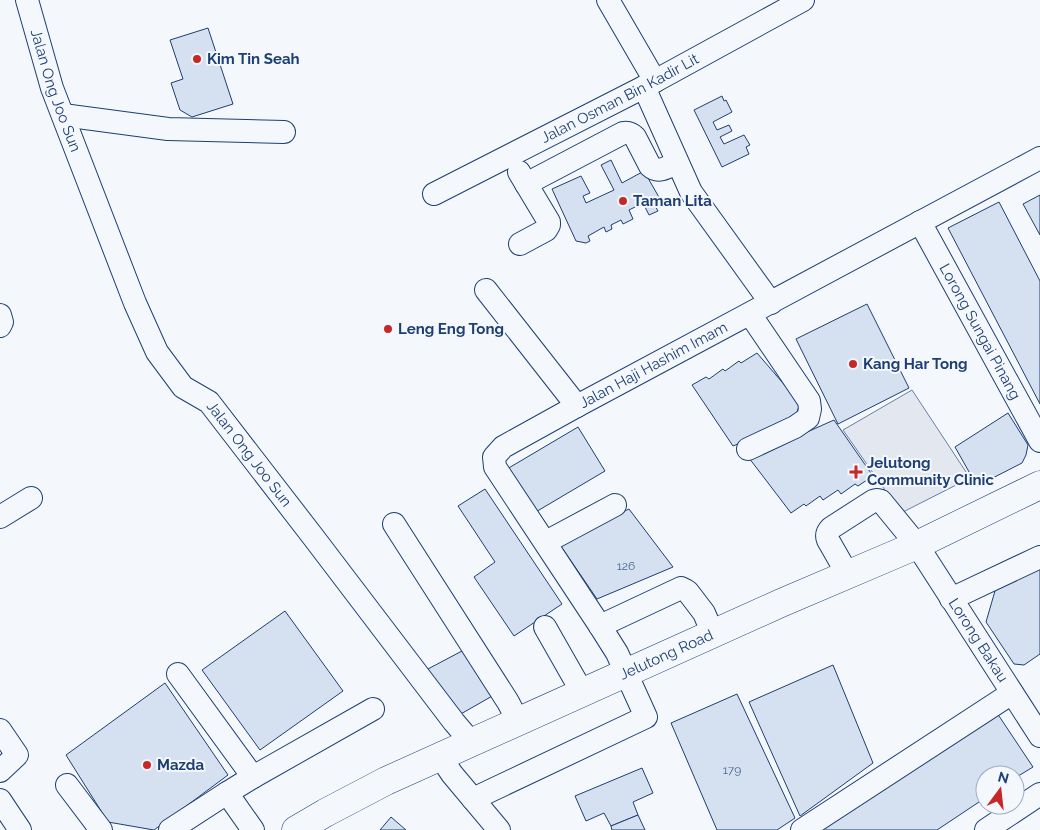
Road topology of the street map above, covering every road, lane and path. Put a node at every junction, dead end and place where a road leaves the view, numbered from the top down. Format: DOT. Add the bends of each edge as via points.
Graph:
graph roads {
  1 [pos="27,0"];
  2 [pos="608,0"];
  3 [pos="803,0"];
  4 [pos="649,84"];
  5 [pos="62,115"];
  6 [pos="284,132"];
  7 [pos="510,156"];
  8 [pos="1040,158"];
  9 [pos="677,162"];
  10 [pos="526,184"];
  11 [pos="434,194"];
  12 [pos="920,222"];
  13 [pos="520,244"];
  14 [pos="486,290"];
  15 [pos="771,303"];
  16 [pos="750,314"];
  17 [pos="0,315"];
  18 [pos="0,326"];
  19 [pos="577,406"];
  20 [pos="1040,441"];
  21 [pos="748,449"];
  22 [pos="1040,485"];
  23 [pos="32,498"];
  24 [pos="615,505"];
  25 [pos="0,517"];
  26 [pos="394,524"];
  27 [pos="546,542"];
  28 [pos="916,545"];
  29 [pos="1040,557"];
  30 [pos="848,575"];
  31 [pos="951,599"];
  32 [pos="600,626"];
  33 [pos="545,627"];
  34 [pos="712,634"];
  35 [pos="626,672"];
  36 [pos="178,674"];
  37 [pos="582,692"];
  38 [pos="1012,693"];
  39 [pos="373,709"];
  40 [pos="518,721"];
  41 [pos="0,730"];
  42 [pos="1040,736"];
  43 [pos="471,742"];
  44 [pos="440,756"];
  45 [pos="0,771"];
  46 [pos="253,778"];
  47 [pos="67,785"];
  48 [pos="228,793"];
  49 [pos="1040,794"];
  50 [pos="0,800"];
  51 [pos="473,800"];
  52 [pos="20,830"];
  53 [pos="102,830"];
  54 [pos="170,830"];
  55 [pos="253,830"];
  56 [pos="296,830"];
  57 [pos="499,830"];
  58 [pos="802,830"];
  59 [pos="986,830"];
  1 -- 5 [label="street, Jalan Ong Joo Sun"];
  2 -- 4 [label="street"];
  3 -- 4 [label="street, Jalan Osman Bin Kadir Lit"];
  4 -- 7 [label="street, Jalan Osman Bin Kadir Lit"];
  4 -- 9 [label="street"];
  5 -- 6 [label="street" via="168,129"];
  5 -- 43 [label="street, Jalan Ong Joo Sun" via="157,352 183,387 209,402"];
  7 -- 10 [label="street"];
  7 -- 11 [label="street, Jalan Osman Bin Kadir Lit"];
  8 -- 12 [label="street, Jalan Haji Hashim Imam"];
  9 -- 10 [label="street" via="660,171 654,170 635,137 627,133"];
  9 -- 15 [label="street" via="691,192"];
  10 -- 13 [label="street" via="549,225 546,230"];
  12 -- 15 [label="street, Jalan Haji Hashim Imam"];
  12 -- 20 [label="street, Lorong Sungai Pinang"];
  14 -- 19 [label="street"];
  15 -- 16 [label="street, Jalan Haji Hashim Imam"];
  16 -- 19 [label="street, Jalan Haji Hashim Imam"];
  16 -- 21 [label="street" via="809,401 810,409 808,418"];
  17 -- 18 [label="street"];
  19 -- 27 [label="street, Jalan Haji Hashim Imam" via="503,447 494,457 494,467"];
  22 -- 28 [label="main road, Jelutong Road"];
  23 -- 25 [label="street"];
  24 -- 27 [label="street"];
  26 -- 40 [label="street"];
  27 -- 32 [label="street, Jalan Haji Hashim Imam"];
  28 -- 30 [label="main road, Jelutong Road"];
  28 -- 30 [label="street, Lorong Bakau" via="885,504 872,501 828,531 828,540"];
  28 -- 31 [label="street, Lorong Bakau"];
  29 -- 31 [label="street"];
  30 -- 34 [label="main road, Jelutong Road"];
  31 -- 38 [label="street, Lorong Bakau"];
  32 -- 34 [label="street" via="680,588 688,592 704,613"];
  32 -- 35 [label="street, Jalan Haji Hashim Imam"];
  33 -- 37 [label="street"];
  34 -- 35 [label="main road, Jelutong Road"];
  35 -- 37 [label="main road, Jelutong Road"];
  35 -- 51 [label="street, Jalan Haji Hashim Imam" via="646,717"];
  36 -- 46 [label="street"];
  37 -- 40 [label="main road, Jelutong Road"];
  38 -- 42 [label="street, Lorong Bakau"];
  38 -- 58 [label="street"];
  39 -- 46 [label="street"];
  40 -- 43 [label="main road, Jelutong Road"];
  41 -- 45 [label="street" via="17,755"];
  43 -- 44 [label="main road, Jelutong Road"];
  44 -- 51 [label="street"];
  44 -- 56 [label="main road, Jelutong Road"];
  46 -- 48 [label="street"];
  47 -- 53 [label="street"];
  48 -- 54 [label="street"];
  48 -- 55 [label="street"];
  49 -- 59 [label="street"];
  50 -- 52 [label="street"];
  51 -- 57 [label="street"];
}
